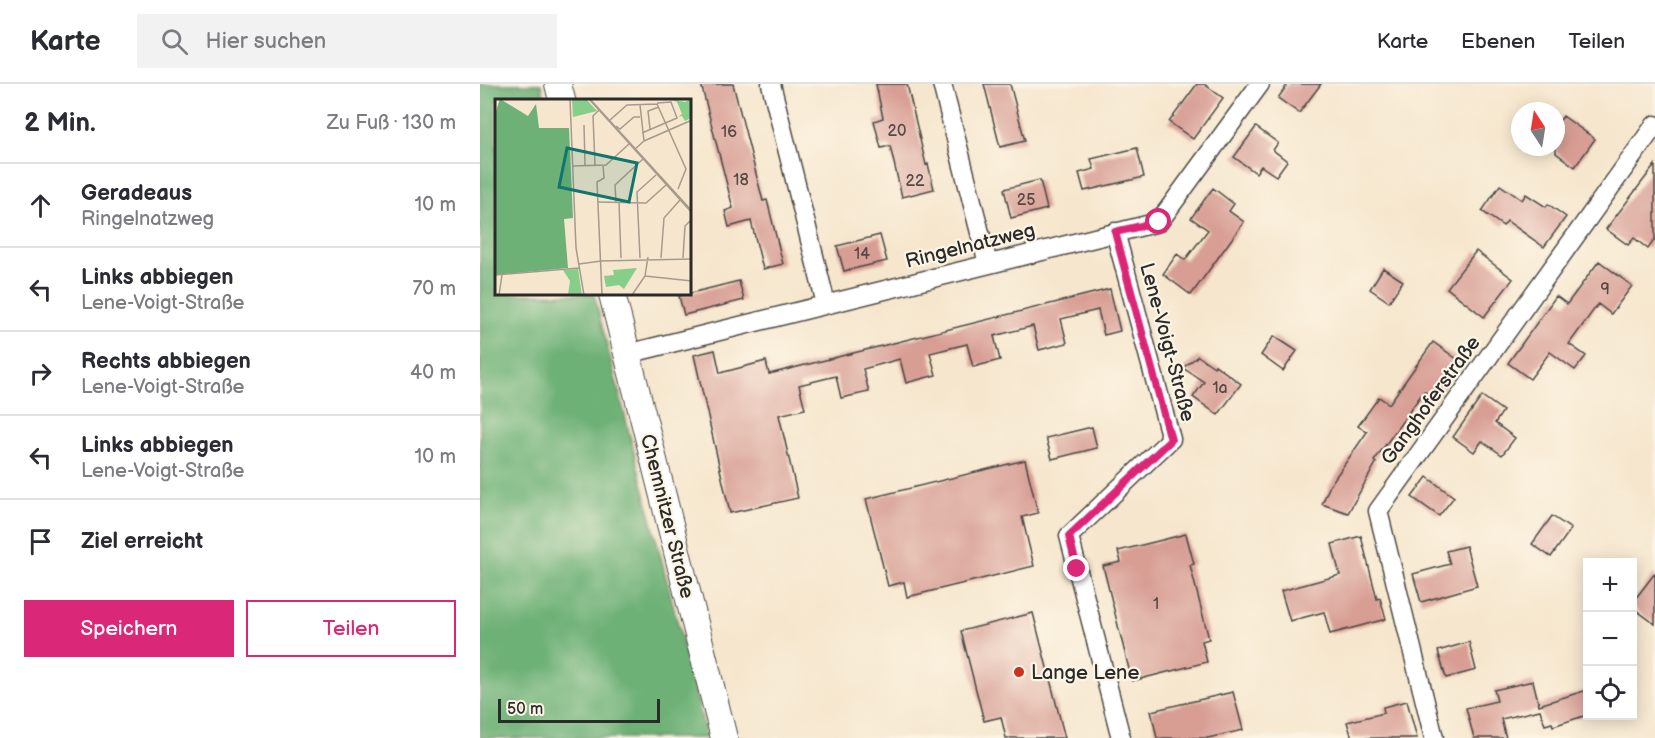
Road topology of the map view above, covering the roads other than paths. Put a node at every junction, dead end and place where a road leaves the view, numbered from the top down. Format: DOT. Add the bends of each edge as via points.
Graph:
graph roads {
  1 [pos="558,84"];
  2 [pos="771,84"];
  3 [pos="942,84"];
  4 [pos="1260,84"];
  5 [pos="562,99"];
  6 [pos="1655,125"];
  7 [pos="1115,232"];
  8 [pos="988,264"];
  9 [pos="612,296"];
  10 [pos="826,304"];
  11 [pos="627,354"];
  12 [pos="724,738"];
  13 [pos="1121,738"];
  14 [pos="1434,738"];
  1 -- 5 [label="main road"];
  2 -- 10 [label="street"];
  3 -- 8 [label="street"];
  4 -- 7 [label="street, Ringelnatzweg" via="1159,222"];
  6 -- 14 [label="street, Ganghoferstraße" via="1378,511"];
  7 -- 8 [label="street, Ringelnatzweg"];
  7 -- 13 [label="street, Lene-Voigt-Straße" via="1171,440 1069,536"];
  8 -- 10 [label="street, Ringelnatzweg"];
  9 -- 11 [label="main road, Chemnitzer Straße"];
  10 -- 11 [label="street, Ringelnatzweg"];
  11 -- 12 [label="main road, Chemnitzer Straße"];
}
